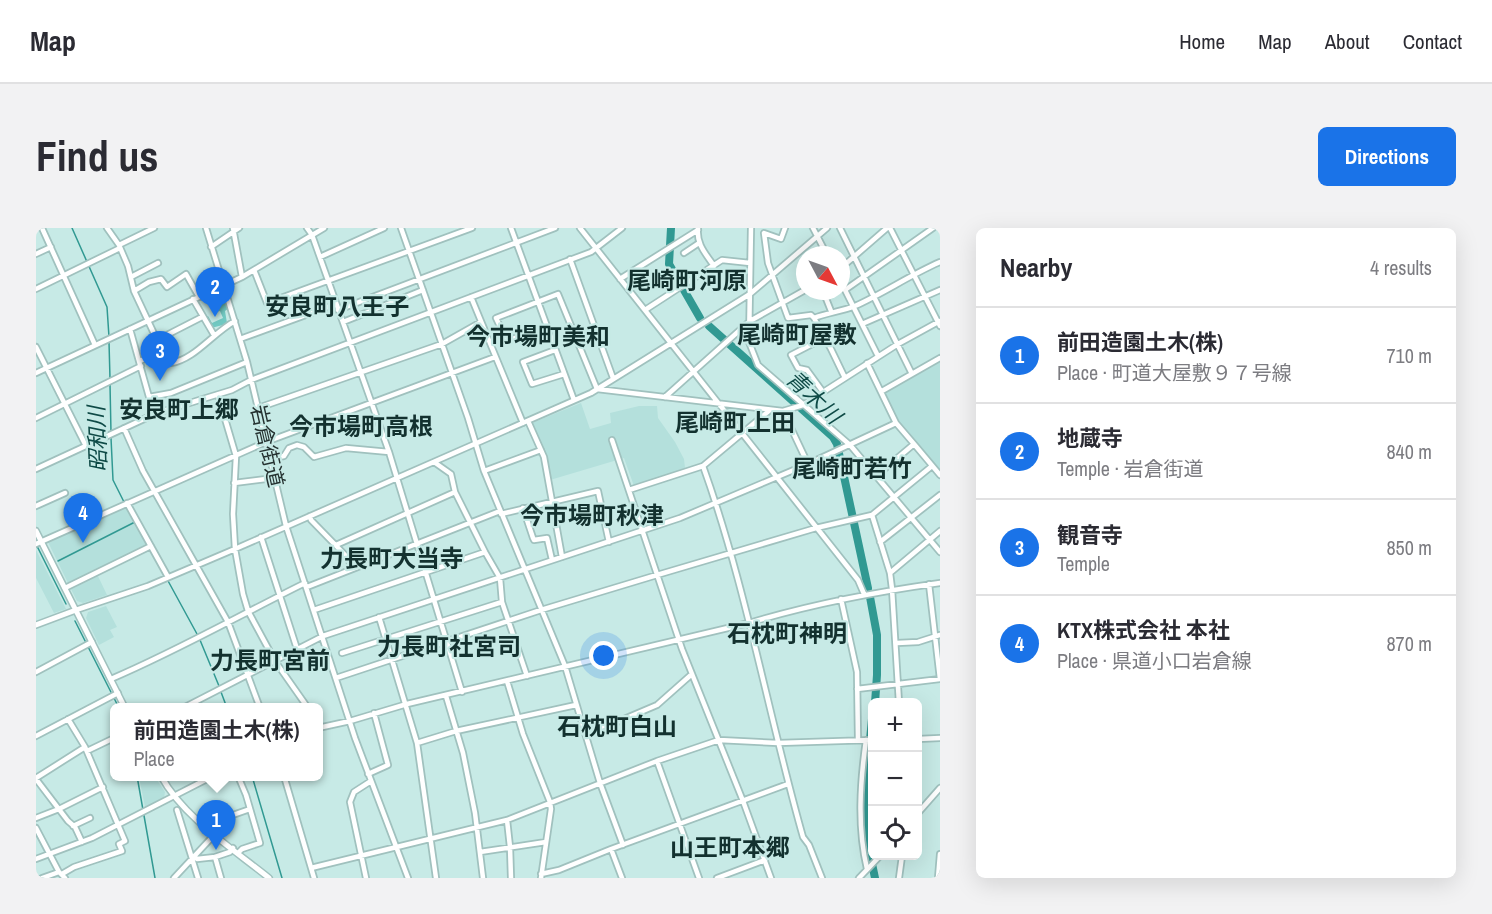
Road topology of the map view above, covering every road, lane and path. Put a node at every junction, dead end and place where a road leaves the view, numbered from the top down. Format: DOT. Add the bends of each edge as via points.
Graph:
graph roads {
  1 [pos="42,228"];
  2 [pos="107,228"];
  3 [pos="140,228"];
  4 [pos="154,228"];
  5 [pos="206,228"];
  6 [pos="239,228"];
  7 [pos="307,228"];
  8 [pos="324,228"];
  9 [pos="384,228"];
  10 [pos="401,228"];
  11 [pos="472,228"];
  12 [pos="511,228"];
  13 [pos="555,228"];
  14 [pos="580,228"];
  15 [pos="622,228"];
  16 [pos="751,228"];
  17 [pos="785,228"];
  18 [pos="813,228"];
  19 [pos="827,228"];
  20 [pos="840,228"];
  21 [pos="888,228"];
  22 [pos="933,228"];
  23 [pos="698,229"];
  24 [pos="234,230"];
  25 [pos="143,234"];
  26 [pos="312,235"];
  27 [pos="817,236"];
  28 [pos="699,243"];
  29 [pos="517,244"];
  30 [pos="806,246"];
  31 [pos="822,246"];
  32 [pos="51,247"];
  33 [pos="119,247"];
  34 [pos="211,247"];
  35 [pos="596,248"];
  36 [pos="902,249"];
  37 [pos="409,251"];
  38 [pos="684,253"];
  39 [pos="36,254"];
  40 [pos="796,254"];
  41 [pos="320,257"];
  42 [pos="854,257"];
  43 [pos="570,260"];
  44 [pos="850,260"];
  45 [pos="940,262"];
  46 [pos="158,263"];
  47 [pos="750,263"];
  48 [pos="714,266"];
  49 [pos="254,270"];
  50 [pos="913,274"];
  51 [pos="772,275"];
  52 [pos="864,275"];
  53 [pos="64,276"];
  54 [pos="528,276"];
  55 [pos="131,277"];
  56 [pos="242,277"];
  57 [pos="620,279"];
  58 [pos="420,280"];
  59 [pos="328,281"];
  60 [pos="223,284"];
  61 [pos="850,286"];
  62 [pos="36,289"];
  63 [pos="423,290"];
  64 [pos="940,290"];
  65 [pos="134,291"];
  66 [pos="750,294"];
  67 [pos="796,295"];
  68 [pos="874,295"];
  69 [pos="925,296"];
  70 [pos="199,297"];
  71 [pos="471,297"];
  72 [pos="193,299"];
  73 [pos="827,300"];
  74 [pos="850,300"];
  75 [pos="782,302"];
  76 [pos="537,303"];
  77 [pos="337,307"];
  78 [pos="853,307"];
  79 [pos="645,310"];
  80 [pos="831,311"];
  81 [pos="431,312"];
  82 [pos="884,314"];
  83 [pos="202,317"];
  84 [pos="814,318"];
  85 [pos="148,320"];
  86 [pos="235,321"];
  87 [pos="750,321"];
  88 [pos="343,322"];
  89 [pos="481,322"];
  90 [pos="940,323"];
  91 [pos="862,324"];
  92 [pos="546,326"];
  93 [pos="130,329"];
  94 [pos="214,335"];
  95 [pos="824,338"];
  96 [pos="240,339"];
  97 [pos="157,340"];
  98 [pos="670,342"];
  99 [pos="350,343"];
  100 [pos="442,344"];
  101 [pos="898,344"];
  102 [pos="95,345"];
  103 [pos="36,346"];
  104 [pos="555,350"];
  105 [pos="162,351"];
  106 [pos="878,356"];
  107 [pos="495,357"];
  108 [pos="940,358"];
  109 [pos="247,362"];
  110 [pos="867,363"];
  111 [pos="141,364"];
  112 [pos="47,368"];
  113 [pos="694,371"];
  114 [pos="362,373"];
  115 [pos="452,373"];
  116 [pos="36,374"];
  117 [pos="564,374"];
  118 [pos="912,374"];
  119 [pos="613,378"];
  120 [pos="845,378"];
  121 [pos="251,380"];
  122 [pos="597,389"];
  123 [pos="823,392"];
  124 [pos="882,392"];
  125 [pos="218,395"];
  126 [pos="149,397"];
  127 [pos="665,397"];
  128 [pos="574,400"];
  129 [pos="373,403"];
  130 [pos="65,404"];
  131 [pos="720,404"];
  132 [pos="801,406"];
  133 [pos="258,408"];
  134 [pos="770,410"];
  135 [pos="783,411"];
  136 [pos="157,413"];
  137 [pos="36,418"];
  138 [pos="525,422"];
  139 [pos="896,423"];
  140 [pos="124,429"];
  141 [pos="743,434"];
  142 [pos="612,440"];
  143 [pos="266,442"];
  144 [pos="476,444"];
  145 [pos="914,444"];
  146 [pos="850,445"];
  147 [pos="86,446"];
  148 [pos="541,450"];
  149 [pos="389,452"];
  150 [pos="236,456"];
  151 [pos="269,459"];
  152 [pos="434,462"];
  153 [pos="808,464"];
  154 [pos="703,466"];
  155 [pos="932,466"];
  156 [pos="36,469"];
  157 [pos="484,471"];
  158 [pos="876,476"];
  159 [pos="940,476"];
  160 [pos="777,477"];
  161 [pos="274,478"];
  162 [pos="397,478"];
  163 [pos="234,483"];
  164 [pos="629,490"];
  165 [pos="154,492"];
  166 [pos="455,492"];
  167 [pos="65,493"];
  168 [pos="940,495"];
  169 [pos="894,498"];
  170 [pos="553,501"];
  171 [pos="125,504"];
  172 [pos="717,504"];
  173 [pos="36,506"];
  174 [pos="523,508"];
  175 [pos="500,512"];
  176 [pos="408,514"];
  177 [pos="872,515"];
  178 [pos="310,516"];
  179 [pos="912,519"];
  180 [pos="471,523"];
  181 [pos="286,526"];
  182 [pos="816,528"];
  183 [pos="642,531"];
  184 [pos="940,531"];
  185 [pos="261,537"];
  186 [pos="38,538"];
  187 [pos="930,540"];
  188 [pos="609,542"];
  189 [pos="880,543"];
  190 [pos="417,544"];
  191 [pos="336,545"];
  192 [pos="149,547"];
  193 [pos="235,549"];
  194 [pos="485,552"];
  195 [pos="940,552"];
  196 [pos="730,554"];
  197 [pos="562,557"];
  198 [pos="552,561"];
  199 [pos="196,566"];
  200 [pos="352,569"];
  201 [pos="525,569"];
  202 [pos="426,573"];
  203 [pos="890,573"];
  204 [pos="657,574"];
  205 [pos="167,578"];
  206 [pos="500,578"];
  207 [pos="940,583"];
  208 [pos="306,585"];
  209 [pos="929,585"];
  210 [pos="65,588"];
  211 [pos="892,589"];
  212 [pos="864,594"];
  213 [pos="280,596"];
  214 [pos="434,599"];
  215 [pos="841,600"];
  216 [pos="502,602"];
  217 [pos="79,610"];
  218 [pos="314,610"];
  219 [pos="541,610"];
  220 [pos="248,611"];
  221 [pos="379,617"];
  222 [pos="508,621"];
  223 [pos="228,622"];
  224 [pos="440,622"];
  225 [pos="36,623"];
  226 [pos="749,623"];
  227 [pos="938,635"];
  228 [pos="323,636"];
  229 [pos="386,639"];
  230 [pos="680,640"];
  231 [pos="446,641"];
  232 [pos="92,642"];
  233 [pos="897,643"];
  234 [pos="297,649"];
  235 [pos="342,653"];
  236 [pos="392,659"];
  237 [pos="275,661"];
  238 [pos="565,666"];
  239 [pos="36,672"];
  240 [pos="248,674"];
  241 [pos="692,674"];
  242 [pos="527,676"];
  243 [pos="336,678"];
  244 [pos="111,679"];
  245 [pos="940,679"];
  246 [pos="507,681"];
  247 [pos="898,685"];
  248 [pos="857,689"];
  249 [pos="462,692"];
  250 [pos="118,693"];
  251 [pos="446,696"];
  252 [pos="899,698"];
  253 [pos="123,703"];
  254 [pos="193,703"];
  255 [pos="258,703"];
  256 [pos="304,703"];
  257 [pos="407,704"];
  258 [pos="576,705"];
  259 [pos="374,713"];
  260 [pos="517,717"];
  261 [pos="68,719"];
  262 [pos="350,721"];
  263 [pos="323,726"];
  264 [pos="456,731"];
  265 [pos="584,732"];
  266 [pos="36,735"];
  267 [pos="940,738"];
  268 [pos="922,739"];
  269 [pos="110,740"];
  270 [pos="719,740"];
  271 [pos="858,740"];
  272 [pos="868,740"];
  273 [pos="417,743"];
  274 [pos="778,743"];
  275 [pos="868,748"];
  276 [pos="86,749"];
  277 [pos="657,761"];
  278 [pos="369,774"];
  279 [pos="36,778"];
  280 [pos="164,781"];
  281 [pos="205,781"];
  282 [pos="240,781"];
  283 [pos="285,781"];
  284 [pos="371,781"];
  285 [pos="600,783"];
  286 [pos="788,784"];
  287 [pos="104,787"];
  288 [pos="940,788"];
  289 [pos="174,796"];
  290 [pos="743,801"];
  291 [pos="550,802"];
  292 [pos="922,808"];
  293 [pos="59,809"];
  294 [pos="250,809"];
  295 [pos="177,810"];
  296 [pos="36,818"];
  297 [pos="90,818"];
  298 [pos="507,820"];
  299 [pos="74,825"];
  300 [pos="117,825"];
  301 [pos="679,825"];
  302 [pos="207,827"];
  303 [pos="477,827"];
  304 [pos="36,828"];
  305 [pos="215,834"];
  306 [pos="38,835"];
  307 [pos="431,840"];
  308 [pos="82,842"];
  309 [pos="546,842"];
  310 [pos="623,845"];
  311 [pos="510,846"];
  312 [pos="396,847"];
  313 [pos="233,848"];
  314 [pos="611,849"];
  315 [pos="480,852"];
  316 [pos="238,853"];
  317 [pos="50,854"];
  318 [pos="940,854"];
  319 [pos="363,856"];
  320 [pos="215,857"];
  321 [pos="193,858"];
  322 [pos="36,859"];
  323 [pos="765,860"];
  324 [pos="876,860"];
  325 [pos="901,860"];
  326 [pos="311,868"];
  327 [pos="868,869"];
  328 [pos="62,875"];
  329 [pos="541,876"];
  330 [pos="938,876"];
  331 [pos="42,878"];
  332 [pos="174,878"];
  333 [pos="198,878"];
  334 [pos="221,878"];
  335 [pos="269,878"];
  336 [pos="314,878"];
  337 [pos="366,878"];
  338 [pos="408,878"];
  339 [pos="436,878"];
  340 [pos="483,878"];
  341 [pos="511,878"];
  342 [pos="622,878"];
  343 [pos="699,878"];
  344 [pos="717,878"];
  345 [pos="771,878"];
  346 [pos="822,878"];
  347 [pos="859,878"];
  348 [pos="899,878"];
  1 -- 32 [label="street"];
  2 -- 33 [label="street"];
  3 -- 25 [label="street"];
  4 -- 25 [label="street"];
  5 -- 34 [label="street, 岩倉街道"];
  6 -- 24 [label="street"];
  7 -- 26 [label="street"];
  8 -- 26 [label="street"];
  9 -- 41 [label="street"];
  10 -- 37 [label="street"];
  11 -- 37 [label="street"];
  12 -- 29 [label="street"];
  13 -- 29 [label="street"];
  14 -- 35 [label="street"];
  15 -- 35 [label="street"];
  16 -- 47 [label="street"];
  17 -- 51 [label="street" via="781,239 765,233"];
  18 -- 27 [label="street"];
  19 -- 27 [label="street"];
  20 -- 42 [label="street"];
  21 -- 36 [label="street"];
  21 -- 42 [label="street"];
  22 -- 36 [label="street"];
  23 -- 28 [label="street"];
  23 -- 57 [label="street"];
  24 -- 34 [label="street"];
  24 -- 56 [label="street"];
  25 -- 33 [label="street"];
  26 -- 41 [label="street"];
  26 -- 49 [label="street"];
  27 -- 30 [label="street"];
  27 -- 31 [label="street"];
  28 -- 38 [label="street"];
  28 -- 48 [label="street"];
  29 -- 54 [label="street"];
  29 -- 58 [label="street"];
  32 -- 39 [label="street"];
  32 -- 53 [label="street"];
  33 -- 53 [label="street"];
  33 -- 55 [label="street"];
  34 -- 60 [label="street, 岩倉街道"];
  35 -- 43 [label="street"];
  35 -- 57 [label="street"];
  36 -- 50 [label="street"];
  36 -- 52 [label="street"];
  37 -- 58 [label="street"];
  37 -- 59 [label="street"];
  40 -- 51 [label="street"];
  41 -- 59 [label="street"];
  42 -- 44 [label="street"];
  42 -- 52 [label="street"];
  43 -- 54 [label="street"];
  43 -- 119 [label="street"];
  45 -- 50 [label="street"];
  46 -- 55 [label="street"];
  47 -- 48 [label="street" via="722,260"];
  47 -- 66 [label="street"];
  48 -- 79 [label="street"];
  49 -- 56 [label="street"];
  49 -- 59 [label="street" via="267,303"];
  50 -- 68 [label="street"];
  50 -- 69 [label="street"];
  51 -- 66 [label="street"];
  51 -- 75 [label="street"];
  52 -- 61 [label="street"];
  52 -- 68 [label="street"];
  53 -- 62 [label="street"];
  53 -- 102 [label="street"];
  54 -- 71 [label="street"];
  54 -- 76 [label="street"];
  55 -- 65 [label="street"];
  56 -- 60 [label="street"];
  57 -- 79 [label="street"];
  58 -- 63 [label="street"];
  58 -- 77 [label="street"];
  59 -- 77 [label="street"];
  60 -- 70 [label="street"];
  60 -- 86 [label="street, 岩倉街道"];
  63 -- 81 [label="street"];
  63 -- 88 [label="street"];
  64 -- 69 [label="street"];
  65 -- 70 [label="street" via="160,279 167,287 186,274"];
  65 -- 85 [label="street"];
  66 -- 87 [label="street"];
  66 -- 98 [label="street"];
  67 -- 75 [label="street"];
  68 -- 78 [label="street"];
  68 -- 82 [label="street"];
  69 -- 82 [label="street"];
  69 -- 90 [label="street"];
  70 -- 72 [label="street"];
  71 -- 81 [label="street"];
  71 -- 89 [label="street"];
  72 -- 83 [label="street"];
  72 -- 85 [label="street"];
  73 -- 80 [label="street"];
  74 -- 78 [label="street"];
  75 -- 84 [label="street" via="788,318"];
  75 -- 87 [label="street"];
  76 -- 92 [label="street"];
  76 -- 92 [label="street" via="496,318 507,341"];
  76 -- 122 [label="street" via="558,294"];
  77 -- 88 [label="street"];
  77 -- 96 [label="street"];
  78 -- 80 [label="street"];
  78 -- 91 [label="street"];
  79 -- 98 [label="street"];
  80 -- 84 [label="street"];
  81 -- 99 [label="street"];
  81 -- 100 [label="street"];
  82 -- 91 [label="street"];
  82 -- 101 [label="street"];
  83 -- 94 [label="street"];
  83 -- 97 [label="street"];
  84 -- 95 [label="street"];
  85 -- 93 [label="street"];
  85 -- 97 [label="street"];
  86 -- 94 [label="street"];
  86 -- 96 [label="street, 岩倉街道"];
  87 -- 113 [label="street"];
  87 -- 132 [label="street" via="749,342 758,365"];
  88 -- 99 [label="street"];
  89 -- 100 [label="street"];
  89 -- 107 [label="street"];
  90 -- 101 [label="street"];
  91 -- 106 [label="street"];
  92 -- 104 [label="street"];
  93 -- 102 [label="street"];
  93 -- 111 [label="street"];
  94 -- 105 [label="street" via="194,354 172,363"];
  95 -- 120 [label="street"];
  95 -- 123 [label="street" via="791,355 798,368 807,370"];
  96 -- 109 [label="street, 岩倉街道"];
  97 -- 105 [label="street"];
  98 -- 113 [label="street"];
  98 -- 119 [label="street"];
  99 -- 114 [label="street"];
  99 -- 121 [label="street"];
  100 -- 114 [label="street"];
  100 -- 115 [label="street"];
  101 -- 106 [label="street"];
  101 -- 118 [label="street"];
  102 -- 112 [label="street"];
  103 -- 112 [label="street"];
  104 -- 117 [label="street"];
  104 -- 117 [label="street" via="523,362 532,384"];
  105 -- 111 [label="street"];
  106 -- 110 [label="street"];
  107 -- 115 [label="street"];
  107 -- 138 [label="street"];
  108 -- 118 [label="street"];
  109 -- 121 [label="street, 岩倉街道"];
  109 -- 126 [label="street" via="171,393"];
  110 -- 120 [label="street"];
  110 -- 124 [label="street"];
  111 -- 126 [label="street"];
  111 -- 130 [label="street"];
  112 -- 116 [label="street"];
  112 -- 130 [label="street"];
  113 -- 127 [label="street"];
  113 -- 131 [label="street"];
  114 -- 129 [label="street"];
  114 -- 133 [label="street"];
  115 -- 129 [label="street"];
  115 -- 144 [label="street"];
  117 -- 128 [label="street"];
  118 -- 124 [label="street"];
  119 -- 122 [label="street"];
  120 -- 123 [label="street"];
  121 -- 125 [label="street"];
  121 -- 133 [label="street, 岩倉街道"];
  122 -- 127 [label="street"];
  122 -- 128 [label="street"];
  123 -- 132 [label="street"];
  124 -- 139 [label="street"];
  125 -- 136 [label="street"];
  125 -- 150 [label="street"];
  126 -- 136 [label="street"];
  127 -- 131 [label="street"];
  128 -- 138 [label="street"];
  129 -- 143 [label="street"];
  129 -- 149 [label="street"];
  130 -- 137 [label="street"];
  130 -- 147 [label="street"];
  131 -- 134 [label="street"];
  131 -- 141 [label="street"];
  132 -- 135 [label="street"];
  132 -- 146 [label="street"];
  133 -- 143 [label="street, 岩倉街道"];
  134 -- 135 [label="street"];
  134 -- 141 [label="street"];
  135 -- 153 [label="street"];
  136 -- 140 [label="street"];
  138 -- 144 [label="street"];
  138 -- 148 [label="street"];
  139 -- 145 [label="street"];
  139 -- 146 [label="street"];
  140 -- 147 [label="street"];
  140 -- 165 [label="street"];
  141 -- 154 [label="street"];
  141 -- 160 [label="street"];
  142 -- 164 [label="street"];
  143 -- 150 [label="street"];
  143 -- 151 [label="street, 岩倉街道"];
  144 -- 152 [label="street"];
  144 -- 157 [label="street"];
  145 -- 155 [label="street"];
  145 -- 158 [label="street"];
  146 -- 153 [label="street"];
  146 -- 158 [label="street"];
  147 -- 156 [label="street"];
  148 -- 157 [label="street"];
  148 -- 170 [label="street"];
  149 -- 151 [label="street" via="346,448 314,457 297,445 284,456"];
  149 -- 162 [label="street"];
  150 -- 163 [label="street"];
  150 -- 165 [label="street"];
  151 -- 161 [label="street, 岩倉街道"];
  152 -- 162 [label="street"];
  152 -- 166 [label="street" via="451,474"];
  153 -- 160 [label="street"];
  154 -- 164 [label="street"];
  154 -- 172 [label="street"];
  155 -- 159 [label="street"];
  155 -- 169 [label="street"];
  157 -- 175 [label="street"];
  158 -- 169 [label="street"];
  160 -- 172 [label="street"];
  160 -- 182 [label="street"];
  161 -- 163 [label="street"];
  161 -- 181 [label="street, 岩倉街道"];
  162 -- 176 [label="street"];
  162 -- 178 [label="street"];
  163 -- 193 [label="street"];
  164 -- 183 [label="street"];
  165 -- 171 [label="street"];
  165 -- 199 [label="street"];
  166 -- 176 [label="street"];
  166 -- 180 [label="street"];
  167 -- 173 [label="street"];
  168 -- 179 [label="street"];
  169 -- 177 [label="street"];
  169 -- 179 [label="street"];
  170 -- 174 [label="street"];
  170 -- 188 [label="street" via="598,491"];
  170 -- 197 [label="street"];
  171 -- 186 [label="street"];
  171 -- 192 [label="street"];
  172 -- 183 [label="street"];
  172 -- 196 [label="street"];
  174 -- 175 [label="street"];
  174 -- 198 [label="street" via="534,540 547,538"];
  175 -- 180 [label="street"];
  175 -- 201 [label="street"];
  176 -- 190 [label="street"];
  176 -- 191 [label="street"];
  177 -- 182 [label="street"];
  177 -- 189 [label="street"];
  178 -- 181 [label="street"];
  178 -- 191 [label="street"];
  179 -- 187 [label="street"];
  179 -- 189 [label="street"];
  180 -- 190 [label="street"];
  180 -- 194 [label="street"];
  181 -- 185 [label="street"];
  181 -- 208 [label="street, 岩倉街道"];
  182 -- 196 [label="street"];
  182 -- 212 [label="street" via="858,580"];
  183 -- 188 [label="street"];
  183 -- 204 [label="street"];
  184 -- 187 [label="street"];
  185 -- 193 [label="street"];
  185 -- 213 [label="street"];
  186 -- 210 [label="main road"];
  187 -- 195 [label="street"];
  187 -- 203 [label="street"];
  188 -- 197 [label="street"];
  189 -- 203 [label="street"];
  190 -- 200 [label="street"];
  190 -- 202 [label="street"];
  191 -- 200 [label="street"];
  192 -- 205 [label="street"];
  192 -- 210 [label="street"];
  193 -- 199 [label="street"];
  193 -- 220 [label="street"];
  194 -- 202 [label="street"];
  194 -- 206 [label="street"];
  196 -- 204 [label="street"];
  196 -- 226 [label="street"];
  197 -- 198 [label="street"];
  198 -- 201 [label="street"];
  199 -- 205 [label="street"];
  199 -- 223 [label="street"];
  200 -- 208 [label="street"];
  201 -- 206 [label="street"];
  201 -- 219 [label="street"];
  202 -- 214 [label="street"];
  202 -- 218 [label="street"];
  203 -- 211 [label="street"];
  204 -- 219 [label="street"];
  204 -- 230 [label="street"];
  205 -- 217 [label="street"];
  206 -- 214 [label="street"];
  206 -- 216 [label="street"];
  207 -- 209 [label="street"];
  208 -- 213 [label="street"];
  208 -- 218 [label="street, 岩倉街道"];
  209 -- 211 [label="street"];
  209 -- 227 [label="street"];
  210 -- 217 [label="main road"];
  211 -- 212 [label="street"];
  211 -- 233 [label="street"];
  212 -- 215 [label="street"];
  213 -- 220 [label="street"];
  213 -- 234 [label="street"];
  214 -- 221 [label="street"];
  214 -- 224 [label="street"];
  215 -- 226 [label="street"];
  215 -- 248 [label="street"];
  216 -- 222 [label="street"];
  216 -- 224 [label="street"];
  217 -- 225 [label="main road"];
  217 -- 232 [label="main road"];
  218 -- 228 [label="street, 岩倉街道"];
  219 -- 222 [label="street"];
  219 -- 238 [label="street"];
  220 -- 223 [label="street"];
  220 -- 237 [label="street"];
  221 -- 228 [label="street"];
  221 -- 229 [label="street"];
  222 -- 231 [label="street"];
  222 -- 242 [label="street"];
  223 -- 240 [label="street"];
  223 -- 244 [label="street"];
  224 -- 229 [label="street"];
  224 -- 231 [label="street"];
  226 -- 230 [label="street"];
  226 -- 274 [label="street"];
  227 -- 233 [label="street" via="918,642"];
  227 -- 245 [label="street"];
  228 -- 234 [label="street"];
  228 -- 243 [label="street, 岩倉街道"];
  229 -- 235 [label="street"];
  229 -- 236 [label="street"];
  230 -- 238 [label="street"];
  230 -- 241 [label="street"];
  231 -- 236 [label="street"];
  231 -- 249 [label="street"];
  232 -- 239 [label="street"];
  232 -- 244 [label="main road"];
  233 -- 247 [label="street"];
  234 -- 237 [label="street"];
  236 -- 243 [label="street"];
  236 -- 257 [label="street"];
  237 -- 240 [label="street"];
  237 -- 256 [label="street"];
  238 -- 242 [label="street"];
  238 -- 258 [label="street"];
  240 -- 254 [label="street"];
  240 -- 255 [label="street"];
  241 -- 265 [label="street" via="657,705"];
  241 -- 270 [label="street"];
  242 -- 246 [label="street"];
  243 -- 262 [label="street, 岩倉街道"];
  244 -- 250 [label="main road"];
  245 -- 247 [label="street"];
  246 -- 249 [label="street"];
  246 -- 260 [label="street"];
  247 -- 248 [label="street"];
  247 -- 252 [label="street"];
  248 -- 271 [label="street"];
  249 -- 251 [label="street"];
  250 -- 253 [label="main road"];
  250 -- 261 [label="street"];
  251 -- 257 [label="street"];
  251 -- 264 [label="street"];
  257 -- 259 [label="street"];
  257 -- 273 [label="street"];
  258 -- 260 [label="street"];
  258 -- 265 [label="street"];
  259 -- 262 [label="street"];
  259 -- 278 [label="street" via="388,765"];
  260 -- 264 [label="street"];
  260 -- 291 [label="street"];
  261 -- 266 [label="street"];
  261 -- 276 [label="street"];
  262 -- 263 [label="street"];
  262 -- 278 [label="street, 岩倉街道"];
  264 -- 273 [label="street"];
  264 -- 303 [label="street"];
  265 -- 285 [label="street"];
  267 -- 268 [label="street"];
  269 -- 276 [label="street"];
  270 -- 274 [label="street"];
  270 -- 277 [label="street"];
  270 -- 290 [label="street"];
  271 -- 272 [label="street"];
  271 -- 274 [label="street"];
  273 -- 307 [label="street"];
  274 -- 286 [label="street"];
  275 -- 327 [label="street" via="861,776 861,845"];
  276 -- 279 [label="street"];
  276 -- 287 [label="street"];
  277 -- 285 [label="street"];
  277 -- 301 [label="street"];
  278 -- 284 [label="street, 岩倉街道"];
  279 -- 293 [label="street"];
  280 -- 289 [label="main road"];
  281 -- 289 [label="street"];
  282 -- 294 [label="street"];
  283 -- 326 [label="street"];
  284 -- 312 [label="street, 岩倉街道"];
  284 -- 319 [label="street" via="354,792 350,802"];
  285 -- 291 [label="street"];
  285 -- 310 [label="street"];
  286 -- 290 [label="street"];
  286 -- 346 [label="street" via="803,837"];
  287 -- 293 [label="street"];
  287 -- 300 [label="street"];
  288 -- 292 [label="street"];
  289 -- 300 [label="street"];
  289 -- 302 [label="main road"];
  290 -- 301 [label="street"];
  290 -- 323 [label="street"];
  291 -- 298 [label="street"];
  291 -- 309 [label="street"];
  293 -- 296 [label="street"];
  293 -- 299 [label="street"];
  294 -- 302 [label="street"];
  294 -- 316 [label="street" via="260,843"];
  295 -- 321 [label="street"];
  297 -- 299 [label="street"];
  298 -- 303 [label="street"];
  298 -- 311 [label="street"];
  299 -- 308 [label="street"];
  300 -- 308 [label="street"];
  300 -- 328 [label="street" via="125,841 119,844 122,851"];
  301 -- 310 [label="street"];
  301 -- 343 [label="street"];
  302 -- 305 [label="main road"];
  303 -- 307 [label="street"];
  303 -- 315 [label="street"];
  304 -- 306 [label="street"];
  305 -- 313 [label="main road"];
  305 -- 321 [label="street"];
  306 -- 317 [label="street"];
  307 -- 312 [label="street"];
  307 -- 339 [label="street"];
  308 -- 317 [label="street"];
  309 -- 311 [label="street"];
  309 -- 329 [label="street"];
  310 -- 314 [label="street"];
  311 -- 315 [label="street"];
  311 -- 341 [label="street"];
  312 -- 319 [label="street"];
  312 -- 338 [label="street, 岩倉街道"];
  313 -- 316 [label="main road"];
  313 -- 320 [label="street"];
  314 -- 329 [label="street"];
  314 -- 342 [label="street"];
  315 -- 340 [label="street"];
  316 -- 335 [label="main road"];
  317 -- 322 [label="street"];
  317 -- 328 [label="street"];
  318 -- 330 [label="street"];
  319 -- 326 [label="street"];
  319 -- 337 [label="street"];
  320 -- 321 [label="street"];
  320 -- 334 [label="street"];
  321 -- 332 [label="street"];
  321 -- 333 [label="street"];
  323 -- 344 [label="street"];
  323 -- 345 [label="street"];
  324 -- 327 [label="street"];
  325 -- 348 [label="street"];
  326 -- 336 [label="street"];
  327 -- 347 [label="street"];
  328 -- 331 [label="street"];
}
